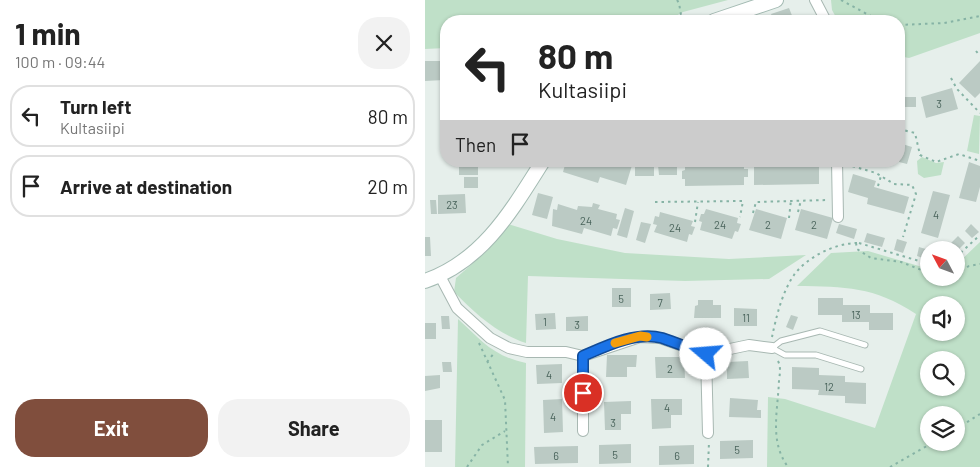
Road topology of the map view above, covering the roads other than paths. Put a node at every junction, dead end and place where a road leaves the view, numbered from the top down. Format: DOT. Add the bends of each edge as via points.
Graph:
graph roads {
  1 [pos="776,0"];
  2 [pos="815,0"];
  3 [pos="731,15"];
  4 [pos="823,15"];
  5 [pos="539,167"];
  6 [pos="837,167"];
  7 [pos="838,217"];
  8 [pos="439,276"];
  9 [pos="425,280"];
  10 [pos="865,346"];
  11 [pos="772,348"];
  12 [pos="706,354"];
  13 [pos="583,356"];
  14 [pos="861,369"];
  15 [pos="583,431"];
  16 [pos="708,433"];
  1 -- 3 [label="street"];
  2 -- 4 [label="street"];
  5 -- 8 [label="street" via="494,234 473,255"];
  6 -- 7 [label="street"];
  8 -- 9 [label="street"];
  8 -- 13 [label="street" via="457,308 489,338 527,352 566,352"];
  10 -- 11 [label="lane" via="820,330 781,341"];
  11 -- 12 [label="street" via="749,345"];
  11 -- 14 [label="lane" via="785,355 816,355"];
  12 -- 13 [label="street" via="660,338 640,336"];
  12 -- 16 [label="street"];
  13 -- 15 [label="street"];
}
